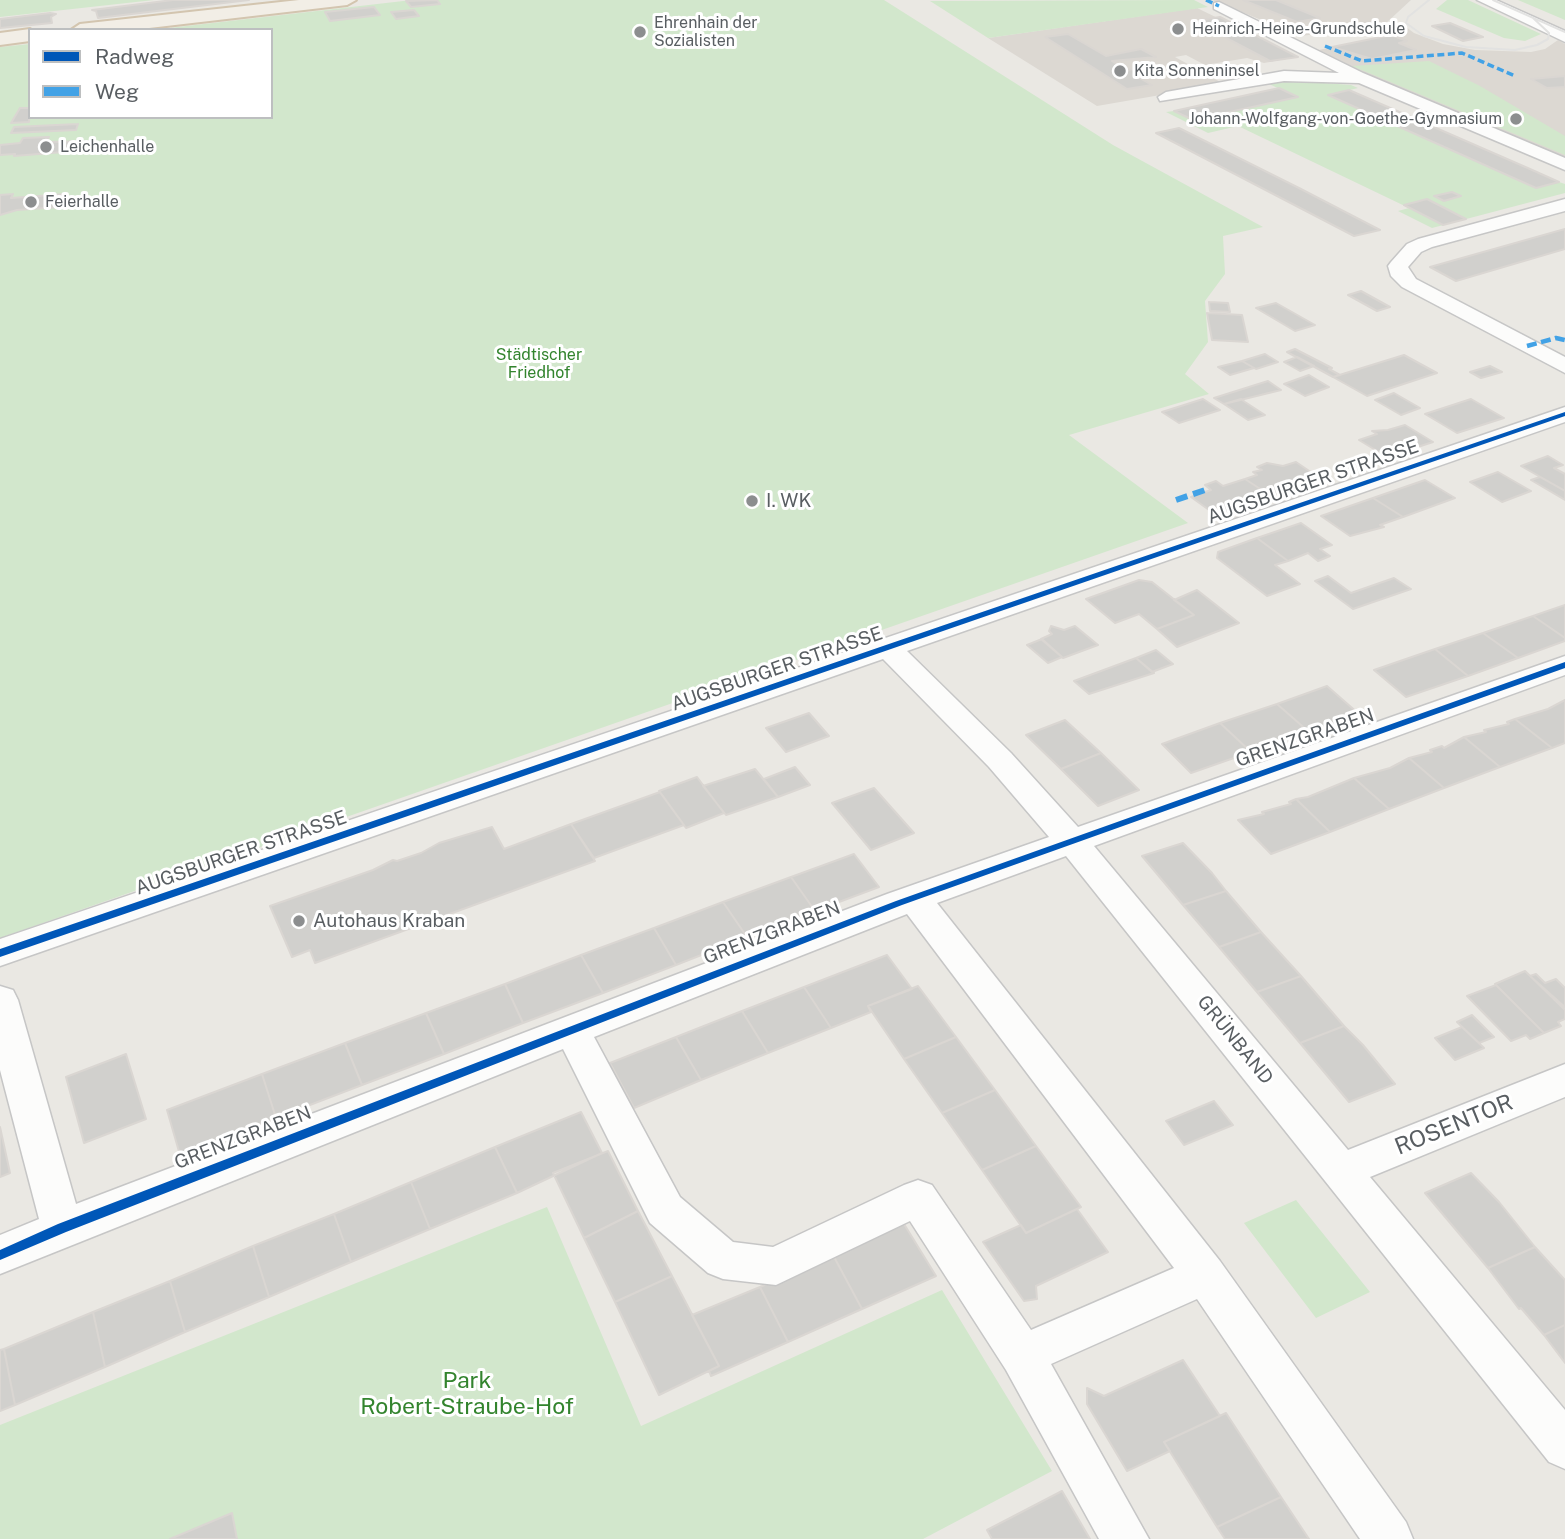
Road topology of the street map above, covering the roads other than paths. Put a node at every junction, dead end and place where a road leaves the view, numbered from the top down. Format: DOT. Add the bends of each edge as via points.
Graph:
graph roads {
  1 [pos="348,0"];
  2 [pos="1484,0"];
  3 [pos="1509,0"];
  4 [pos="1219,6"];
  5 [pos="1565,24"];
  6 [pos="98,28"];
  7 [pos="28,35"];
  8 [pos="1565,37"];
  9 [pos="0,38"];
  10 [pos="1362,78"];
  11 [pos="1166,97"];
  12 [pos="1565,165"];
  13 [pos="1565,205"];
  14 [pos="1565,366"];
  15 [pos="1565,414"];
  16 [pos="889,649"];
  17 [pos="1565,665"];
  18 [pos="1072,841"];
  19 [pos="914,898"];
  20 [pos="0,953"];
  21 [pos="0,1000"];
  22 [pos="571,1029"];
  23 [pos="1565,1080"];
  24 [pos="1342,1170"];
  25 [pos="62,1228"];
  26 [pos="0,1255"];
  27 [pos="1205,1275"];
  28 [pos="1022,1355"];
  29 [pos="1565,1446"];
  30 [pos="1125,1539"];
  31 [pos="1389,1539"];
  1 -- 6 [label="main road"];
  2 -- 8 [label="street"];
  3 -- 5 [label="street"];
  4 -- 10 [label="street"];
  7 -- 9 [label="main road"];
  10 -- 11 [label="street" via="1284,76"];
  10 -- 12 [label="street"];
  13 -- 14 [label="street" via="1425,243 1414,248 1398,267 1409,283"];
  15 -- 16 [label="street, AUGSBURGER STRASSE"];
  16 -- 18 [label="street, GRÜNBAND"];
  16 -- 20 [label="street, AUGSBURGER STRASSE"];
  17 -- 18 [label="street, GRENZGRABEN"];
  18 -- 19 [label="street, GRENZGRABEN"];
  18 -- 24 [label="street, GRÜNBAND"];
  19 -- 22 [label="street, GRENZGRABEN"];
  19 -- 27 [label="street"];
  21 -- 25 [label="street"];
  22 -- 25 [label="street, GRENZGRABEN"];
  22 -- 28 [label="street" via="665,1210 723,1260 776,1266 918,1198"];
  23 -- 24 [label="street, ROSENTOR"];
  24 -- 29 [label="street, GRÜNBAND"];
  25 -- 26 [label="street, GRENZGRABEN"];
  27 -- 28 [label="street"];
  27 -- 31 [label="street"];
  28 -- 30 [label="street"];
}
